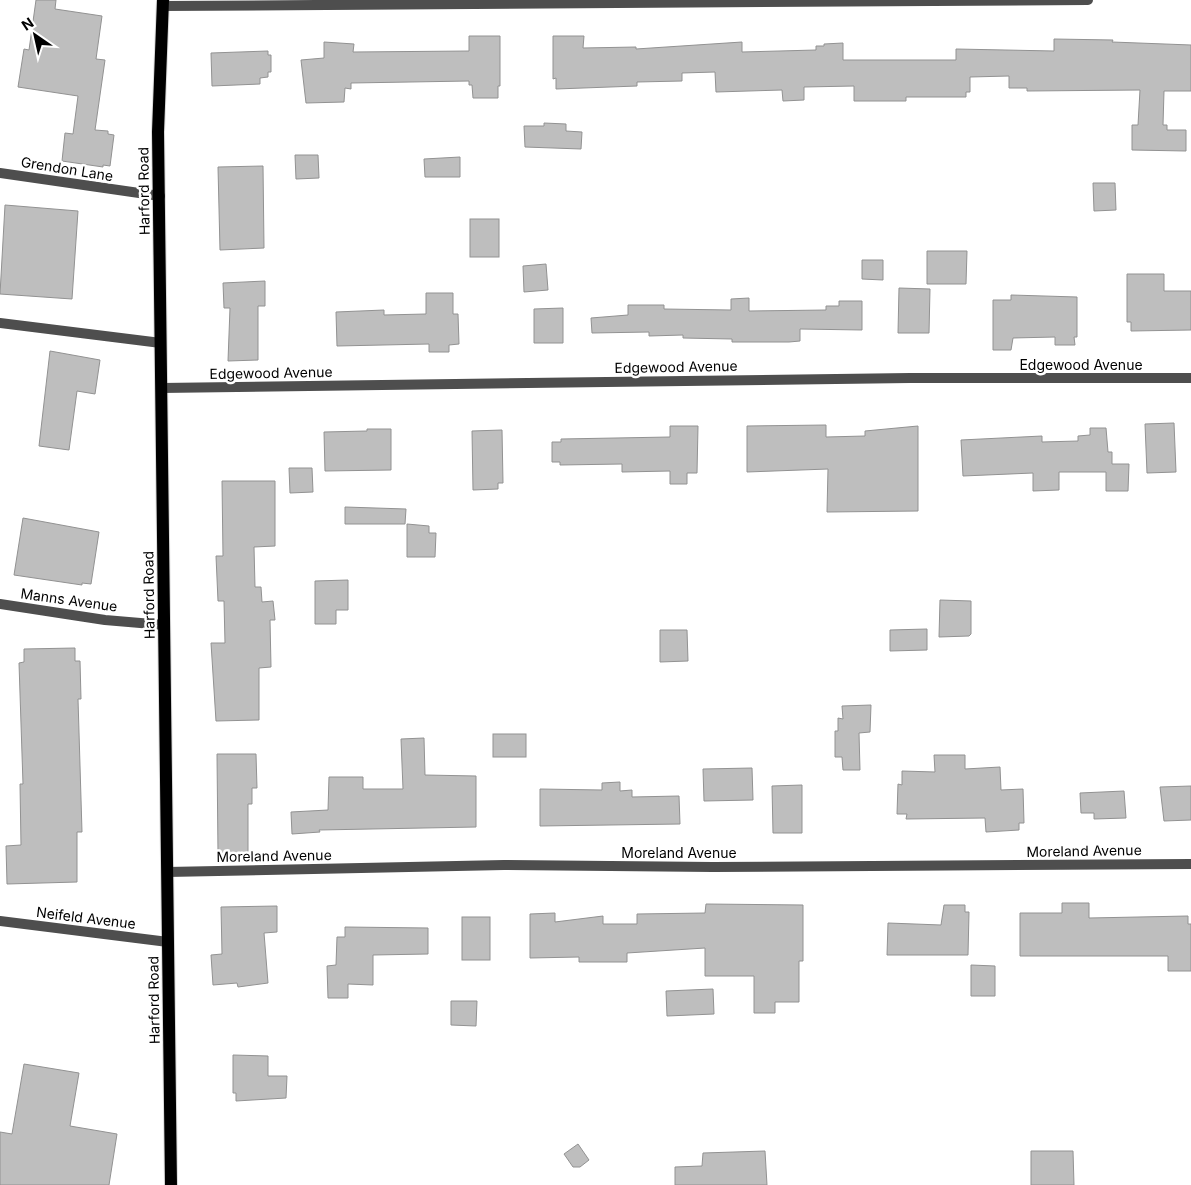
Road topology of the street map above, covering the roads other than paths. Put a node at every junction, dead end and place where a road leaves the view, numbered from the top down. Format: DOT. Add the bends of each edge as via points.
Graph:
graph roads {
  1 [pos="1088,0"];
  2 [pos="797,1"];
  3 [pos="162,2"];
  4 [pos="0,173"];
  5 [pos="160,196"];
  6 [pos="0,323"];
  7 [pos="161,343"];
  8 [pos="1191,378"];
  9 [pos="161,388"];
  10 [pos="0,604"];
  11 [pos="164,625"];
  12 [pos="1191,864"];
  13 [pos="167,872"];
  14 [pos="0,921"];
  15 [pos="168,942"];
  16 [pos="171,1185"];
  1 -- 2 [label="street"];
  2 -- 3 [label="street"];
  3 -- 5 [label="main road, Harford Road" via="158,132"];
  4 -- 5 [label="street, Grendon Lane"];
  5 -- 7 [label="main road, Harford Road"];
  6 -- 7 [label="street"];
  7 -- 9 [label="main road, Harford Road"];
  8 -- 9 [label="street, Edgewood Avenue" via="910,378"];
  9 -- 11 [label="main road, Harford Road"];
  10 -- 11 [label="street, Manns Avenue"];
  11 -- 13 [label="main road, Harford Road"];
  12 -- 13 [label="street, Moreland Avenue" via="504,865"];
  13 -- 15 [label="main road, Harford Road"];
  14 -- 15 [label="street, Neifeld Avenue"];
  15 -- 16 [label="main road, Harford Road"];
}
